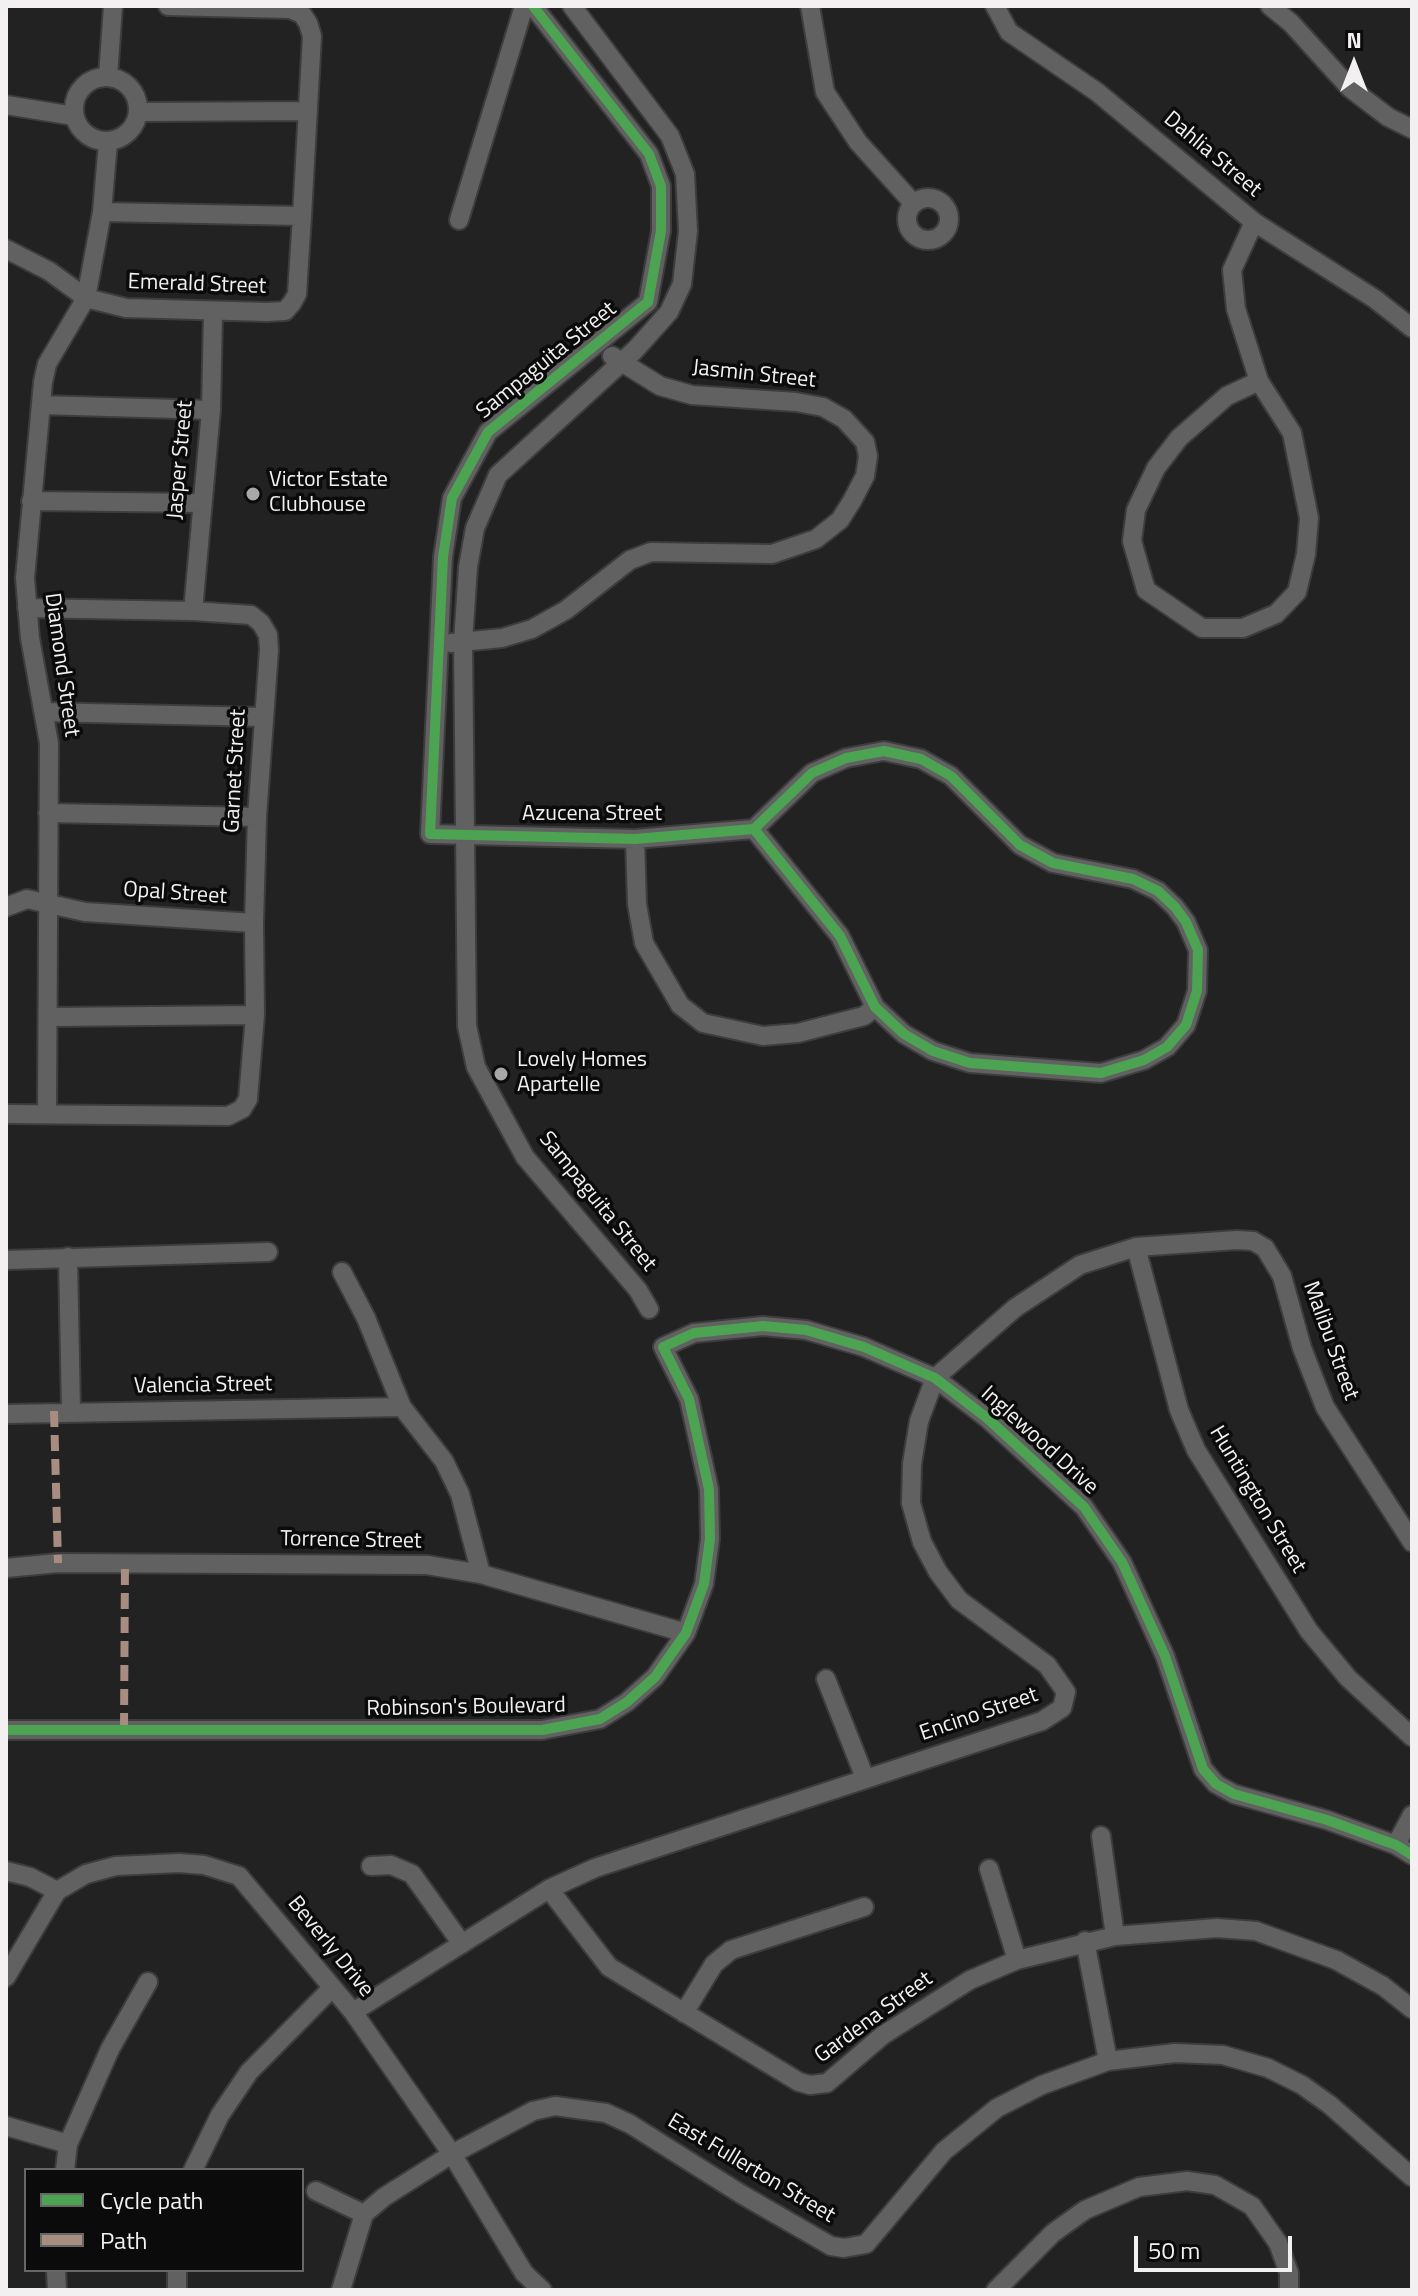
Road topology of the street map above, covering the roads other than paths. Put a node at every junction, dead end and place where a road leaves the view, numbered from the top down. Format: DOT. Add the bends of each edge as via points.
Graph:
graph roads {
  1 [pos="113,6"];
  2 [pos="168,6"];
  3 [pos="524,6"];
  4 [pos="533,6"];
  5 [pos="572,6"];
  6 [pos="810,6"];
  7 [pos="995,6"];
  8 [pos="1270,6"];
  9 [pos="108,77"];
  10 [pos="6,105"];
  11 [pos="308,111"];
  12 [pos="139,112"];
  13 [pos="74,116"];
  14 [pos="1412,129"];
  15 [pos="108,142"];
  16 [pos="913,203"];
  17 [pos="102,212"];
  18 [pos="302,216"];
  19 [pos="459,220"];
  20 [pos="1254,222"];
  21 [pos="6,249"];
  22 [pos="86,298"];
  23 [pos="648,302"];
  24 [pos="213,312"];
  25 [pos="669,312"];
  26 [pos="1412,328"];
  27 [pos="597,345"];
  28 [pos="620,361"];
  29 [pos="1259,381"];
  30 [pos="41,405"];
  31 [pos="211,410"];
  32 [pos="31,501"];
  33 [pos="201,503"];
  34 [pos="27,608"];
  35 [pos="193,611"];
  36 [pos="463,642"];
  37 [pos="441,643"];
  38 [pos="44,712"];
  39 [pos="262,717"];
  40 [pos="48,813"];
  41 [pos="257,817"];
  42 [pos="754,829"];
  43 [pos="430,834"];
  44 [pos="465,834"];
  45 [pos="635,839"];
  46 [pos="51,905"];
  47 [pos="6,907"];
  48 [pos="254,923"];
  49 [pos="875,1007"];
  50 [pos="255,1015"];
  51 [pos="49,1017"];
  52 [pos="47,1113"];
  53 [pos="6,1114"];
  54 [pos="1136,1247"];
  55 [pos="268,1252"];
  56 [pos="68,1257"];
  57 [pos="6,1260"];
  58 [pos="342,1272"];
  59 [pos="1282,1276"];
  60 [pos="649,1309"];
  61 [pos="663,1347"];
  62 [pos="935,1378"];
  63 [pos="402,1407"];
  64 [pos="71,1411"];
  65 [pos="6,1414"];
  66 [pos="1412,1542"];
  67 [pos="6,1568"];
  68 [pos="481,1574"];
  69 [pos="686,1633"];
  70 [pos="826,1679"];
  71 [pos="6,1730"];
  72 [pos="1412,1737"];
  73 [pos="865,1778"];
  74 [pos="1412,1815"];
  75 [pos="1101,1836"];
  76 [pos="1396,1845"];
  77 [pos="1412,1855"];
  78 [pos="371,1866"];
  79 [pos="989,1869"];
  80 [pos="6,1871"];
  81 [pos="549,1889"];
  82 [pos="57,1891"];
  83 [pos="864,1907"];
  84 [pos="1115,1936"];
  85 [pos="1085,1941"];
  86 [pos="462,1944"];
  87 [pos="1017,1960"];
  88 [pos="6,1977"];
  89 [pos="148,1982"];
  90 [pos="332,1988"];
  91 [pos="1412,2009"];
  92 [pos="353,2012"];
  93 [pos="684,2013"];
  94 [pos="1108,2061"];
  95 [pos="6,2126"];
  96 [pos="68,2144"];
  97 [pos="452,2154"];
  98 [pos="65,2168"];
  99 [pos="194,2168"];
  100 [pos="1412,2177"];
  101 [pos="316,2191"];
  102 [pos="364,2214"];
  103 [pos="524,2273"];
  104 [pos="341,2290"];
  105 [pos="513,2290"];
  106 [pos="542,2290"];
  107 [pos="996,2290"];
  108 [pos="1289,2290"];
  1 -- 9 [label="street"];
  2 -- 11 [label="street" via="290,9 302,14 312,36"];
  3 -- 19 [label="street"];
  4 -- 23 [label="street, Sampaguita Street" via="649,154 661,186 661,231"];
  5 -- 25 [label="street, Sampaguita Street" via="670,136 685,174 688,231 682,284"];
  6 -- 16 [label="street" via="825,92 858,142"];
  7 -- 20 [label="street, Dahlia Street" via="1009,32 1097,92"];
  8 -- 14 [label="street" via="1350,88"];
  9 -- 12 [label="street" via="131,88"];
  9 -- 13 [label="street" via="93,79 82,88"];
  10 -- 13 [label="street"];
  11 -- 12 [label="street"];
  11 -- 18 [label="street"];
  12 -- 15 [label="street" via="129,133"];
  13 -- 15 [label="street" via="86,135"];
  15 -- 17 [label="street, Diamond Street"];
  17 -- 18 [label="street"];
  17 -- 22 [label="street, Diamond Street"];
  18 -- 24 [label="street, Emerald Street" via="297,294 285,311"];
  20 -- 26 [label="street, Dahlia Street"];
  20 -- 29 [label="street" via="1236,257 1233,287"];
  21 -- 22 [label="street, Emerald Street"];
  22 -- 24 [label="street, Emerald Street" via="126,308"];
  22 -- 30 [label="street, Diamond Street" via="47,364"];
  23 -- 25 [label="street"];
  23 -- 27 [label="street, Sampaguita Street"];
  24 -- 31 [label="street, Jasper Street"];
  25 -- 28 [label="street, Sampaguita Street"];
  27 -- 28 [label="street, Jasmin Street"];
  27 -- 37 [label="street, Sampaguita Street" via="488,432 469,462 452,498 443,557"];
  28 -- 36 [label="street, Sampaguita Street" via="498,475 475,528"];
  28 -- 36 [label="street, Jasmin Street" via="660,386 692,395 796,402 823,407 844,419 865,442 868,456 852,501 840,520 816,539 772,554 651,552 630,560 566,610 532,629"];
  29 -- 29 [label="street" via="1227,396 1179,438 1156,468 1136,510 1132,541 1146,590 1202,628 1243,628 1276,614 1297,592 1306,554 1309,518 1292,433"];
  30 -- 31 [label="street"];
  30 -- 32 [label="street, Diamond Street"];
  31 -- 33 [label="street, Jasper Street"];
  32 -- 33 [label="street"];
  32 -- 34 [label="street, Diamond Street"];
  33 -- 35 [label="street, Jasper Street"];
  34 -- 35 [label="street"];
  34 -- 38 [label="street, Diamond Street"];
  35 -- 39 [label="street, Garnet Street" via="251,615 261,623 269,650"];
  36 -- 37 [label="street, Jasmin Street"];
  36 -- 44 [label="street, Sampaguita Street"];
  37 -- 43 [label="street, Sampaguita Street"];
  38 -- 39 [label="street"];
  38 -- 40 [label="street, Diamond Street"];
  39 -- 41 [label="street, Garnet Street"];
  40 -- 41 [label="street"];
  40 -- 46 [label="street, Diamond Street"];
  41 -- 48 [label="street, Garnet Street"];
  42 -- 45 [label="street, Azucena Street"];
  42 -- 49 [label="street" via="840,936"];
  42 -- 49 [label="street" via="812,773 846,758 884,751 921,759 951,776 1020,845 1053,863 1133,879 1158,891 1186,922 1198,950 1197,991 1186,1025 1167,1047 1144,1060 1101,1073 970,1063 904,1034"];
  43 -- 44 [label="street, Azucena Street"];
  44 -- 45 [label="street, Azucena Street"];
  44 -- 60 [label="street, Sampaguita Street" via="467,1026 476,1067 525,1157"];
  45 -- 49 [label="street" via="644,943 680,1005 703,1023 763,1036 798,1033 864,1016"];
  46 -- 47 [label="street, Opal Street" via="27,899"];
  46 -- 48 [label="street, Opal Street"];
  46 -- 51 [label="street, Diamond Street"];
  48 -- 50 [label="street, Opal Street"];
  50 -- 51 [label="street"];
  50 -- 52 [label="street, Opal Street" via="248,1099 228,1116"];
  51 -- 52 [label="street, Diamond Street"];
  52 -- 53 [label="street"];
  54 -- 59 [label="street, Encino Street" via="1253,1241 1265,1248"];
  54 -- 62 [label="street, Encino Street" via="1104,1255 1057,1278 965,1348"];
  54 -- 72 [label="street, Huntington Street" via="1179,1410 1196,1450 1309,1631 1348,1678"];
  55 -- 56 [label="street"];
  56 -- 57 [label="street"];
  56 -- 64 [label="street"];
  58 -- 63 [label="street"];
  59 -- 66 [label="street, Malibu Street" via="1325,1407"];
  61 -- 62 [label="street, Inglewood Drive" via="718,1328 806,1330 864,1347"];
  61 -- 69 [label="street, Robinson's Boulevard" via="689,1399 709,1489 704,1584"];
  62 -- 73 [label="street, Encino Street" via="919,1421 912,1464 911,1503 922,1542 959,1600 1047,1665 1067,1700 1042,1721"];
  62 -- 76 [label="street, Inglewood Drive" via="1084,1507 1115,1551 1165,1656 1203,1769 1216,1784"];
  63 -- 64 [label="street, Valencia Street"];
  63 -- 68 [label="street" via="444,1461 460,1494"];
  64 -- 65 [label="street, Valencia Street"];
  67 -- 68 [label="street, Torrence Street" via="85,1563 427,1565"];
  68 -- 69 [label="street, Torrence Street"];
  69 -- 71 [label="street, Robinson's Boulevard" via="655,1677 627,1702 600,1719 573,1726"];
  70 -- 73 [label="street"];
  73 -- 81 [label="street, Encino Street" via="595,1868"];
  74 -- 76 [label="street"];
  75 -- 84 [label="street"];
  76 -- 77 [label="street, Inglewood Drive"];
  78 -- 86 [label="street" via="391,1865 412,1874"];
  79 -- 87 [label="street"];
  80 -- 82 [label="street"];
  81 -- 86 [label="street, Encino Street"];
  81 -- 93 [label="street, Gardena Street" via="609,1967"];
  82 -- 88 [label="street"];
  82 -- 90 [label="street, Beverly Drive" via="86,1874 116,1866 179,1863 224,1869 250,1885"];
  83 -- 93 [label="street" via="731,1950 714,1964"];
  84 -- 85 [label="street, Gardena Street"];
  84 -- 91 [label="street, Gardena Street" via="1217,1928 1256,1931 1336,1960"];
  85 -- 87 [label="street, Gardena Street"];
  85 -- 94 [label="street"];
  86 -- 92 [label="street, Encino Street"];
  87 -- 93 [label="street, Gardena Street" via="924,2006 819,2086 799,2082"];
  89 -- 96 [label="street" via="110,2049"];
  90 -- 92 [label="street, Beverly Drive"];
  90 -- 99 [label="street" via="249,2072"];
  92 -- 97 [label="street, Beverly Drive"];
  94 -- 97 [label="street, East Fullerton Street" via="997,2108 944,2151 873,2238 856,2248 831,2246 606,2113 555,2106 533,2111"];
  94 -- 100 [label="street, East Fullerton Street" via="1175,2053 1223,2055 1268,2068 1330,2105"];
  95 -- 96 [label="street"];
  96 -- 98 [label="street"];
  97 -- 102 [label="street"];
  97 -- 103 [label="street, Beverly Drive"];
  101 -- 102 [label="street"];
  102 -- 104 [label="street"];
  103 -- 105 [label="street"];
  103 -- 106 [label="street, Beverly Drive"];
  107 -- 108 [label="street" via="1053,2233 1085,2210 1139,2187 1187,2181 1215,2185 1252,2206 1278,2243"];
}
